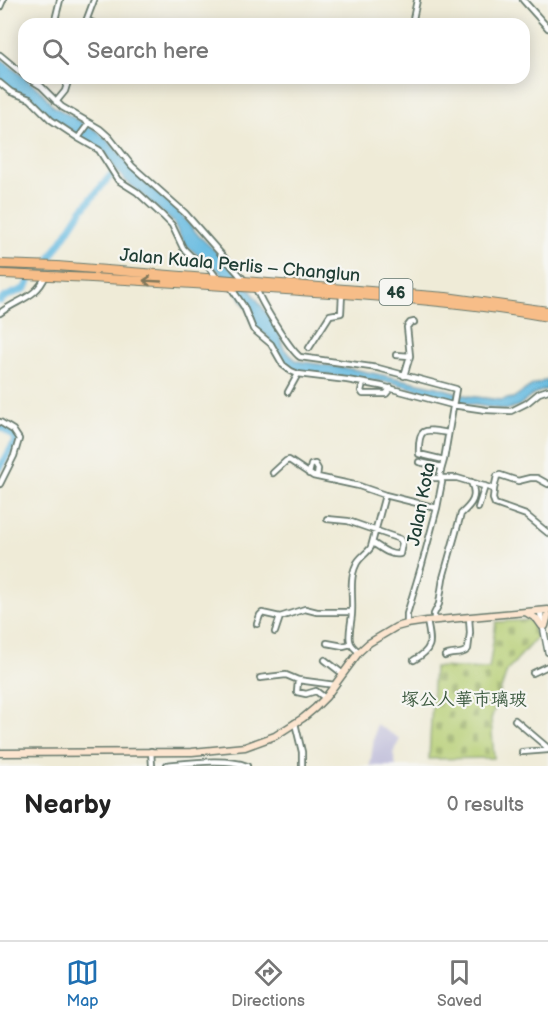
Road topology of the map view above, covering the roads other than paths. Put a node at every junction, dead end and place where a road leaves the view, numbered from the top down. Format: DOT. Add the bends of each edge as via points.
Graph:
graph roads {
  1 [pos="3,0"];
  2 [pos="60,0"];
  3 [pos="94,0"];
  4 [pos="417,0"];
  5 [pos="523,0"];
  6 [pos="0,7"];
  7 [pos="56,18"];
  8 [pos="87,18"];
  9 [pos="413,18"];
  10 [pos="548,28"];
  11 [pos="0,55"];
  12 [pos="18,70"];
  13 [pos="0,83"];
  14 [pos="67,84"];
  15 [pos="38,85"];
  16 [pos="56,102"];
  17 [pos="88,124"];
  18 [pos="79,137"];
  19 [pos="0,263"];
  20 [pos="0,275"];
  21 [pos="37,275"];
  22 [pos="218,278"];
  23 [pos="244,280"];
  24 [pos="231,286"];
  25 [pos="254,288"];
  26 [pos="342,294"];
  27 [pos="548,311"];
  28 [pos="0,313"];
  29 [pos="548,317"];
  30 [pos="414,322"];
  31 [pos="309,348"];
  32 [pos="396,355"];
  33 [pos="410,356"];
  34 [pos="298,374"];
  35 [pos="404,376"];
  36 [pos="363,383"];
  37 [pos="391,388"];
  38 [pos="548,390"];
  39 [pos="288,392"];
  40 [pos="453,403"];
  41 [pos="0,422"];
  42 [pos="448,433"];
  43 [pos="444,460"];
  44 [pos="419,462"];
  45 [pos="442,467"];
  46 [pos="273,473"];
  47 [pos="309,474"];
  48 [pos="317,477"];
  49 [pos="440,477"];
  50 [pos="471,482"];
  51 [pos="424,483"];
  52 [pos="0,484"];
  53 [pos="548,484"];
  54 [pos="485,486"];
  55 [pos="494,489"];
  56 [pos="386,495"];
  57 [pos="437,508"];
  58 [pos="478,508"];
  59 [pos="327,519"];
  60 [pos="376,531"];
  61 [pos="548,533"];
  62 [pos="372,543"];
  63 [pos="352,612"];
  64 [pos="545,612"];
  65 [pos="526,613"];
  66 [pos="280,617"];
  67 [pos="469,617"];
  68 [pos="430,621"];
  69 [pos="258,624"];
  70 [pos="407,624"];
  71 [pos="544,626"];
  72 [pos="275,632"];
  73 [pos="327,643"];
  74 [pos="351,644"];
  75 [pos="359,652"];
  76 [pos="548,652"];
  77 [pos="445,656"];
  78 [pos="325,660"];
  79 [pos="414,660"];
  80 [pos="548,666"];
  81 [pos="533,673"];
  82 [pos="342,674"];
  83 [pos="260,678"];
  84 [pos="298,680"];
  85 [pos="335,685"];
  86 [pos="325,698"];
  87 [pos="515,720"];
  88 [pos="295,723"];
  89 [pos="548,749"];
  90 [pos="151,751"];
  91 [pos="188,752"];
  92 [pos="522,752"];
  93 [pos="0,753"];
  94 [pos="188,764"];
  95 [pos="167,765"];
  96 [pos="152,766"];
  97 [pos="247,766"];
  98 [pos="302,766"];
  1 -- 6 [label="street"];
  2 -- 7 [label="street"];
  3 -- 8 [label="street"];
  4 -- 9 [label="street"];
  5 -- 10 [label="street"];
  11 -- 12 [label="street"];
  13 -- 18 [label="street" via="30,99 48,117"];
  14 -- 16 [label="street"];
  15 -- 16 [label="street"];
  16 -- 17 [label="street"];
  17 -- 18 [label="street"];
  17 -- 23 [label="street" via="109,136 132,166 185,213"];
  18 -- 22 [label="street" via="101,152 118,180 163,216 175,229 183,248"];
  19 -- 22 [label="highway, Jalan Kuala Perlis – Changlun / 46"];
  20 -- 21 [label="highway, Jalan Kuala Perlis – Changlun"];
  24 -- 21 [label="highway, Jalan Kuala Perlis – Changlun / 46, one-way"];
  21 -- 28 [label="street" via="43,283 36,291"];
  22 -- 23 [label="highway, Jalan Kuala Perlis – Changlun / 46"];
  23 -- 27 [label="highway, Jalan Kuala Perlis – Changlun / 46" via="446,297"];
  24 -- 25 [label="highway, Jalan Kuala Perlis – Changlun / 46"];
  24 -- 34 [label="street" via="253,329 270,344 283,365"];
  25 -- 26 [label="highway, Jalan Kuala Perlis – Changlun / 46"];
  25 -- 35 [label="street" via="297,355 369,366"];
  26 -- 29 [label="highway, Jalan Kuala Perlis – Changlun / 46" via="446,302"];
  26 -- 31 [label="street" via="340,312 330,315"];
  30 -- 33 [label="street" via="407,330"];
  32 -- 33 [label="street"];
  33 -- 35 [label="street"];
  34 -- 36 [label="street"];
  34 -- 39 [label="street"];
  35 -- 40 [label="street, Jalan Kota" via="456,390"];
  36 -- 37 [label="street"];
  36 -- 37 [label="street" via="363,394 386,394"];
  37 -- 40 [label="street"];
  38 -- 40 [label="street" via="512,411 478,410"];
  40 -- 42 [label="street, Jalan Kota"];
  41 -- 52 [label="street" via="19,439"];
  42 -- 43 [label="street, Jalan Kota"];
  42 -- 43 [label="street" via="426,430 421,434 419,454"];
  43 -- 45 [label="street, Jalan Kota"];
  44 -- 45 [label="street"];
  45 -- 49 [label="street, Jalan Kota"];
  46 -- 47 [label="street" via="289,460"];
  47 -- 48 [label="street"];
  47 -- 48 [label="street" via="311,465 316,465"];
  48 -- 56 [label="street"];
  49 -- 50 [label="street"];
  49 -- 51 [label="street" via="428,477"];
  49 -- 57 [label="street, Jalan Kota"];
  50 -- 54 [label="street"];
  50 -- 68 [label="street" via="473,500 461,514 439,604"];
  53 -- 55 [label="street" via="537,478 518,481 500,475"];
  54 -- 55 [label="street"];
  54 -- 58 [label="street"];
  55 -- 61 [label="street" via="495,504 526,515"];
  56 -- 57 [label="street"];
  56 -- 60 [label="street"];
  57 -- 70 [label="street, Jalan Kota"];
  59 -- 60 [label="street" via="348,521"];
  60 -- 62 [label="street"];
  60 -- 62 [label="street" via="402,541 400,554"];
  62 -- 63 [label="street" via="353,572"];
  63 -- 66 [label="street" via="305,609"];
  63 -- 74 [label="street"];
  64 -- 65 [label="main road"];
  64 -- 71 [label="main road"];
  65 -- 67 [label="main road"];
  65 -- 71 [label="main road"];
  66 -- 69 [label="street" via="262,613"];
  66 -- 72 [label="street"];
  67 -- 68 [label="main road"];
  67 -- 77 [label="street" via="467,651"];
  68 -- 70 [label="main road"];
  68 -- 79 [label="street" via="428,650"];
  70 -- 75 [label="main road" via="383,634"];
  71 -- 76 [label="street"];
  73 -- 74 [label="street"];
  74 -- 75 [label="street"];
  75 -- 82 [label="main road"];
  78 -- 82 [label="street"];
  80 -- 81 [label="street"];
  82 -- 85 [label="main road"];
  83 -- 84 [label="street" via="284,675"];
  84 -- 85 [label="street"];
  84 -- 86 [label="street" via="297,692 316,692"];
  85 -- 86 [label="main road"];
  86 -- 88 [label="main road"];
  87 -- 89 [label="street"];
  88 -- 91 [label="main road" via="275,736 245,747"];
  88 -- 98 [label="street"];
  89 -- 92 [label="street"];
  90 -- 91 [label="main road"];
  90 -- 93 [label="main road"];
  90 -- 96 [label="street"];
  91 -- 94 [label="street"];
  94 -- 95 [label="street"];
  94 -- 97 [label="street" via="233,762"];
}
